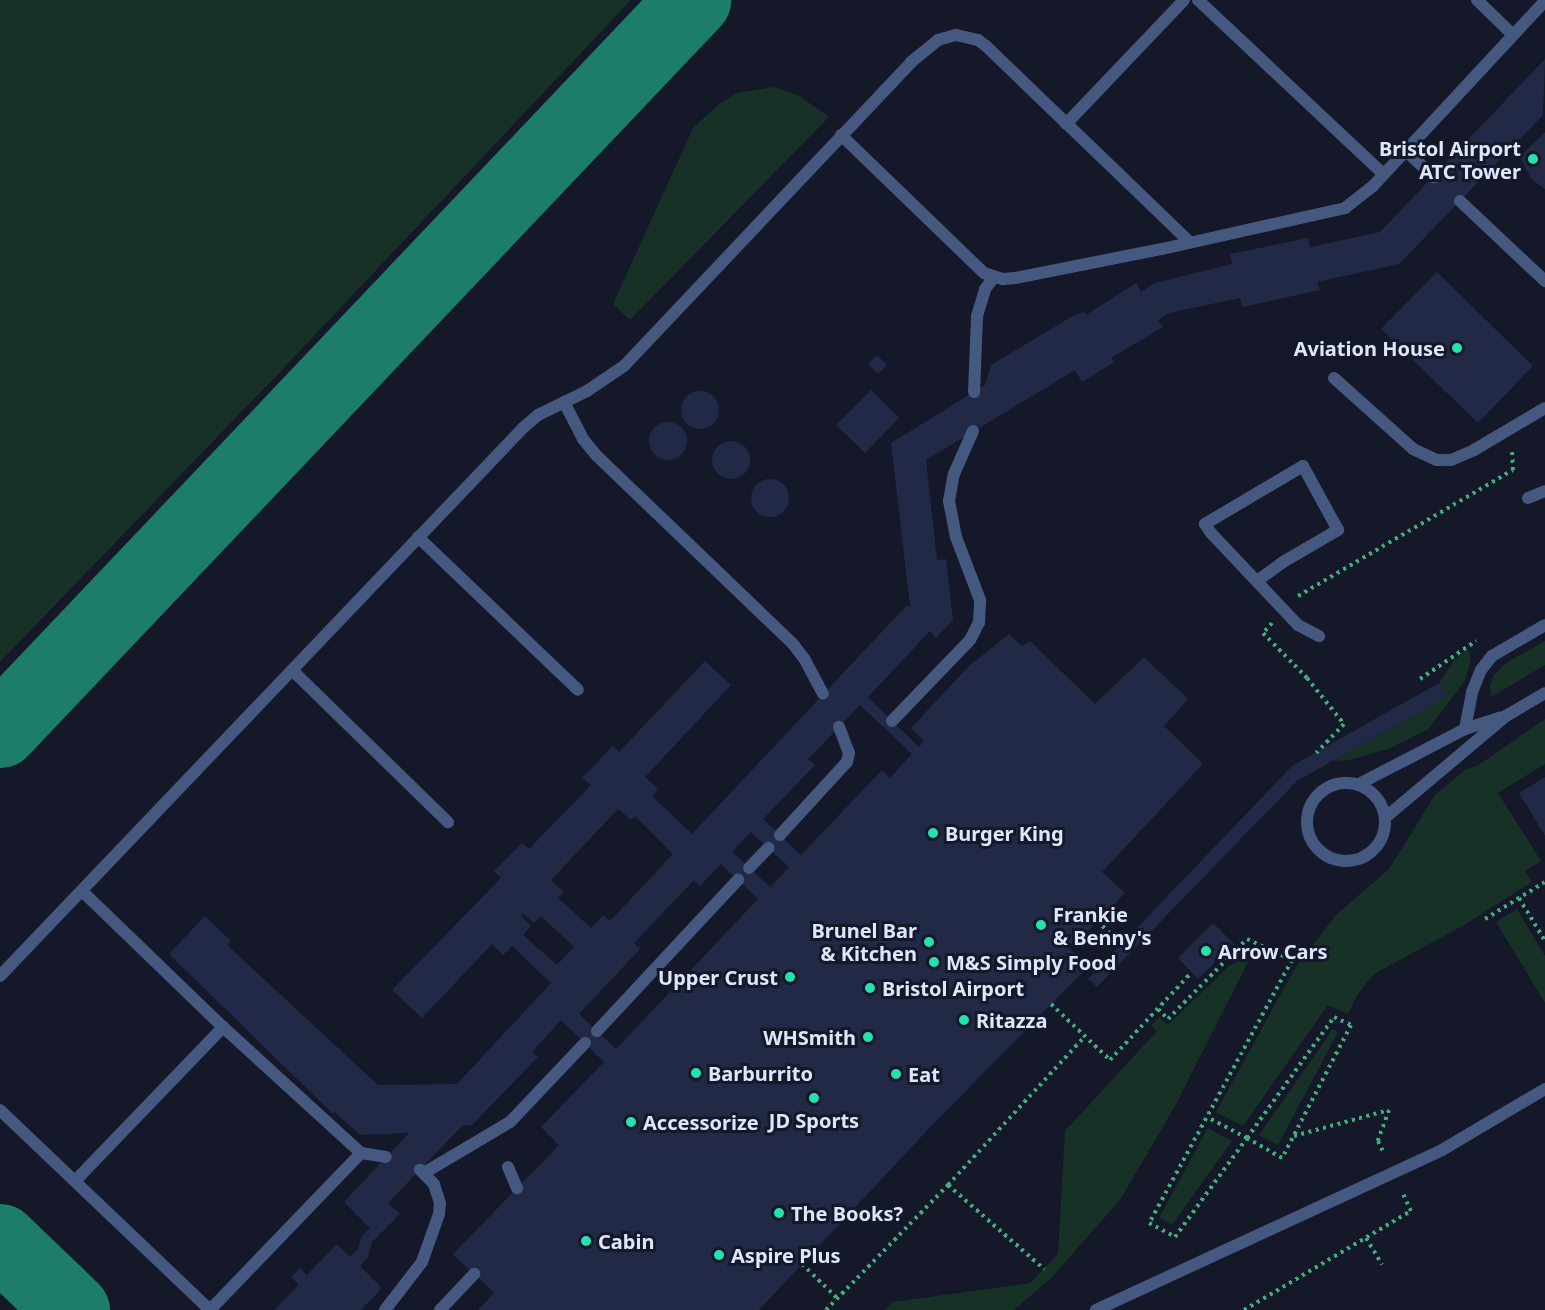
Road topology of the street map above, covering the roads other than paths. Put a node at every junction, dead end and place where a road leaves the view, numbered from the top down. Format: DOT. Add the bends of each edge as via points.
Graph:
graph roads {
  1 [pos="1184,0"];
  2 [pos="1198,0"];
  3 [pos="1477,0"];
  4 [pos="1545,1"];
  5 [pos="1513,34"];
  6 [pos="1066,124"];
  7 [pos="841,135"];
  8 [pos="1405,150"];
  9 [pos="1383,174"];
  10 [pos="1434,177"];
  11 [pos="1460,201"];
  12 [pos="1190,243"];
  13 [pos="994,277"];
  14 [pos="1545,281"];
  15 [pos="1334,378"];
  16 [pos="974,392"];
  17 [pos="564,402"];
  18 [pos="1545,408"];
  19 [pos="973,431"];
  20 [pos="1545,491"];
  21 [pos="1528,498"];
  22 [pos="418,537"];
  23 [pos="1257,581"];
  24 [pos="1545,625"];
  25 [pos="1318,636"];
  26 [pos="292,670"];
  27 [pos="578,690"];
  28 [pos="1545,693"];
  29 [pos="823,694"];
  30 [pos="1506,716"];
  31 [pos="892,721"];
  32 [pos="839,727"];
  33 [pos="1465,729"];
  34 [pos="1359,784"];
  35 [pos="1386,817"];
  36 [pos="448,822"];
  37 [pos="780,835"];
  38 [pos="768,848"];
  39 [pos="749,868"];
  40 [pos="738,880"];
  41 [pos="82,891"];
  42 [pos="0,976"];
  43 [pos="223,1027"];
  44 [pos="597,1031"];
  45 [pos="585,1043"];
  46 [pos="1545,1089"];
  47 [pos="0,1110"];
  48 [pos="361,1154"];
  49 [pos="386,1157"];
  50 [pos="508,1167"];
  51 [pos="75,1181"];
  52 [pos="517,1188"];
  53 [pos="474,1274"];
  54 [pos="210,1310"];
  55 [pos="385,1310"];
  56 [pos="440,1310"];
  57 [pos="1096,1310"];
  1 -- 6 [label="lane"];
  2 -- 9 [label="lane"];
  3 -- 5 [label="lane"];
  4 -- 5 [label="lane"];
  5 -- 8 [label="lane"];
  6 -- 7 [label="lane" via="986,45 956,35 938,40 911,62"];
  6 -- 12 [label="lane"];
  7 -- 13 [label="lane" via="984,273"];
  7 -- 17 [label="lane" via="624,366 608,380"];
  8 -- 9 [label="lane"];
  8 -- 10 [label="lane"];
  9 -- 12 [label="lane" via="1345,208"];
  11 -- 14 [label="lane"];
  12 -- 13 [label="lane" via="1008,279"];
  13 -- 16 [label="lane" via="985,289 977,316"];
  15 -- 18 [label="lane" via="1413,449 1437,460 1450,460 1474,450"];
  17 -- 22 [label="lane" via="523,428"];
  17 -- 29 [label="lane" via="583,439 597,456 793,644"];
  19 -- 31 [label="lane" via="954,474 949,501 956,537 980,600 979,622 970,640"];
  20 -- 21 [label="lane"];
  22 -- 26 [label="lane"];
  22 -- 27 [label="lane"];
  23 -- 23 [label="lane" via="1205,524 1303,466 1338,530"];
  23 -- 25 [label="lane" via="1298,625"];
  24 -- 33 [label="lane" via="1492,656 1481,670"];
  26 -- 36 [label="lane"];
  26 -- 41 [label="lane"];
  28 -- 30 [label="lane"];
  30 -- 33 [label="lane"];
  30 -- 35 [label="lane"];
  32 -- 37 [label="lane" via="849,753 847,762"];
  33 -- 34 [label="lane"];
  34 -- 35 [label="lane" via="1374,793"];
  34 -- 35 [label="lane" via="1329,786 1311,803 1307,826 1320,852 1342,861 1356,861 1371,854 1386,830"];
  38 -- 39 [label="lane"];
  40 -- 44 [label="lane"];
  41 -- 42 [label="lane"];
  41 -- 43 [label="lane"];
  43 -- 48 [label="lane"];
  43 -- 51 [label="lane"];
  45 -- 55 [label="lane" via="510,1122 422,1172 437,1193 437,1222 422,1262"];
  46 -- 57 [label="lane" via="1442,1150"];
  47 -- 51 [label="lane"];
  48 -- 49 [label="lane"];
  48 -- 54 [label="lane"];
  50 -- 52 [label="lane"];
  51 -- 54 [label="lane"];
  53 -- 56 [label="lane"];
}
